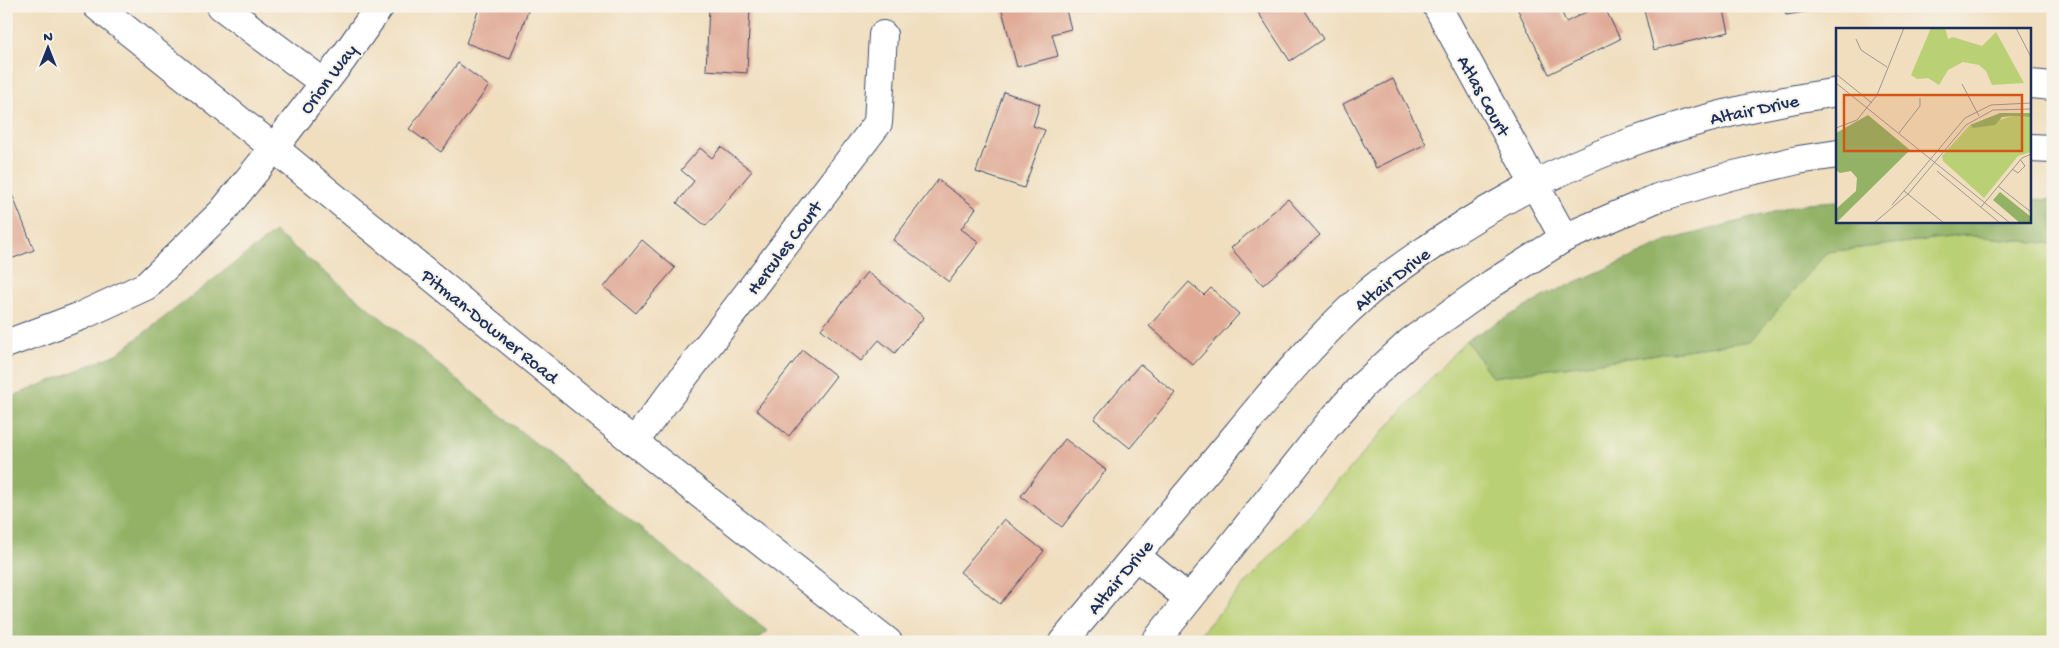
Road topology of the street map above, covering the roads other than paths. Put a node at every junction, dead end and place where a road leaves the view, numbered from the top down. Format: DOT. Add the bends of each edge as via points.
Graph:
graph roads {
  1 [pos="97,6"];
  2 [pos="221,6"];
  3 [pos="380,6"];
  4 [pos="1437,6"];
  5 [pos="883,35"];
  6 [pos="324,83"];
  7 [pos="2032,84"];
  8 [pos="2053,86"];
  9 [pos="1836,92"];
  10 [pos="274,148"];
  11 [pos="2032,148"];
  12 [pos="2053,149"];
  13 [pos="1836,154"];
  14 [pos="1534,183"];
  15 [pos="1564,238"];
  16 [pos="6,344"];
  17 [pos="634,442"];
  18 [pos="1136,556"];
  19 [pos="1189,599"];
  20 [pos="888,642"];
  21 [pos="1064,642"];
  22 [pos="1155,642"];
  1 -- 10 [label="street, Pitman-Downer Road"];
  2 -- 6 [label="street"];
  3 -- 6 [label="street, Orion Way"];
  4 -- 14 [label="street, Atlas Court"];
  5 -- 17 [label="street, Hercules Court" via="878,123"];
  6 -- 10 [label="street, Orion Way"];
  7 -- 8 [label="street"];
  9 -- 14 [label="street, Altair Drive" via="1710,116 1605,151"];
  10 -- 16 [label="street, Orion Way" via="222,212 146,286 81,316"];
  10 -- 17 [label="street, Pitman-Downer Road"];
  11 -- 12 [label="street"];
  13 -- 15 [label="street" via="1730,176 1657,198"];
  14 -- 15 [label="street, Atlas Court"];
  14 -- 18 [label="street, Altair Drive" via="1464,223 1365,295 1307,351"];
  15 -- 19 [label="street" via="1410,342 1362,386"];
  17 -- 20 [label="street, Pitman-Downer Road"];
  18 -- 19 [label="street"];
  18 -- 21 [label="street, Altair Drive"];
  19 -- 22 [label="street"];
}
